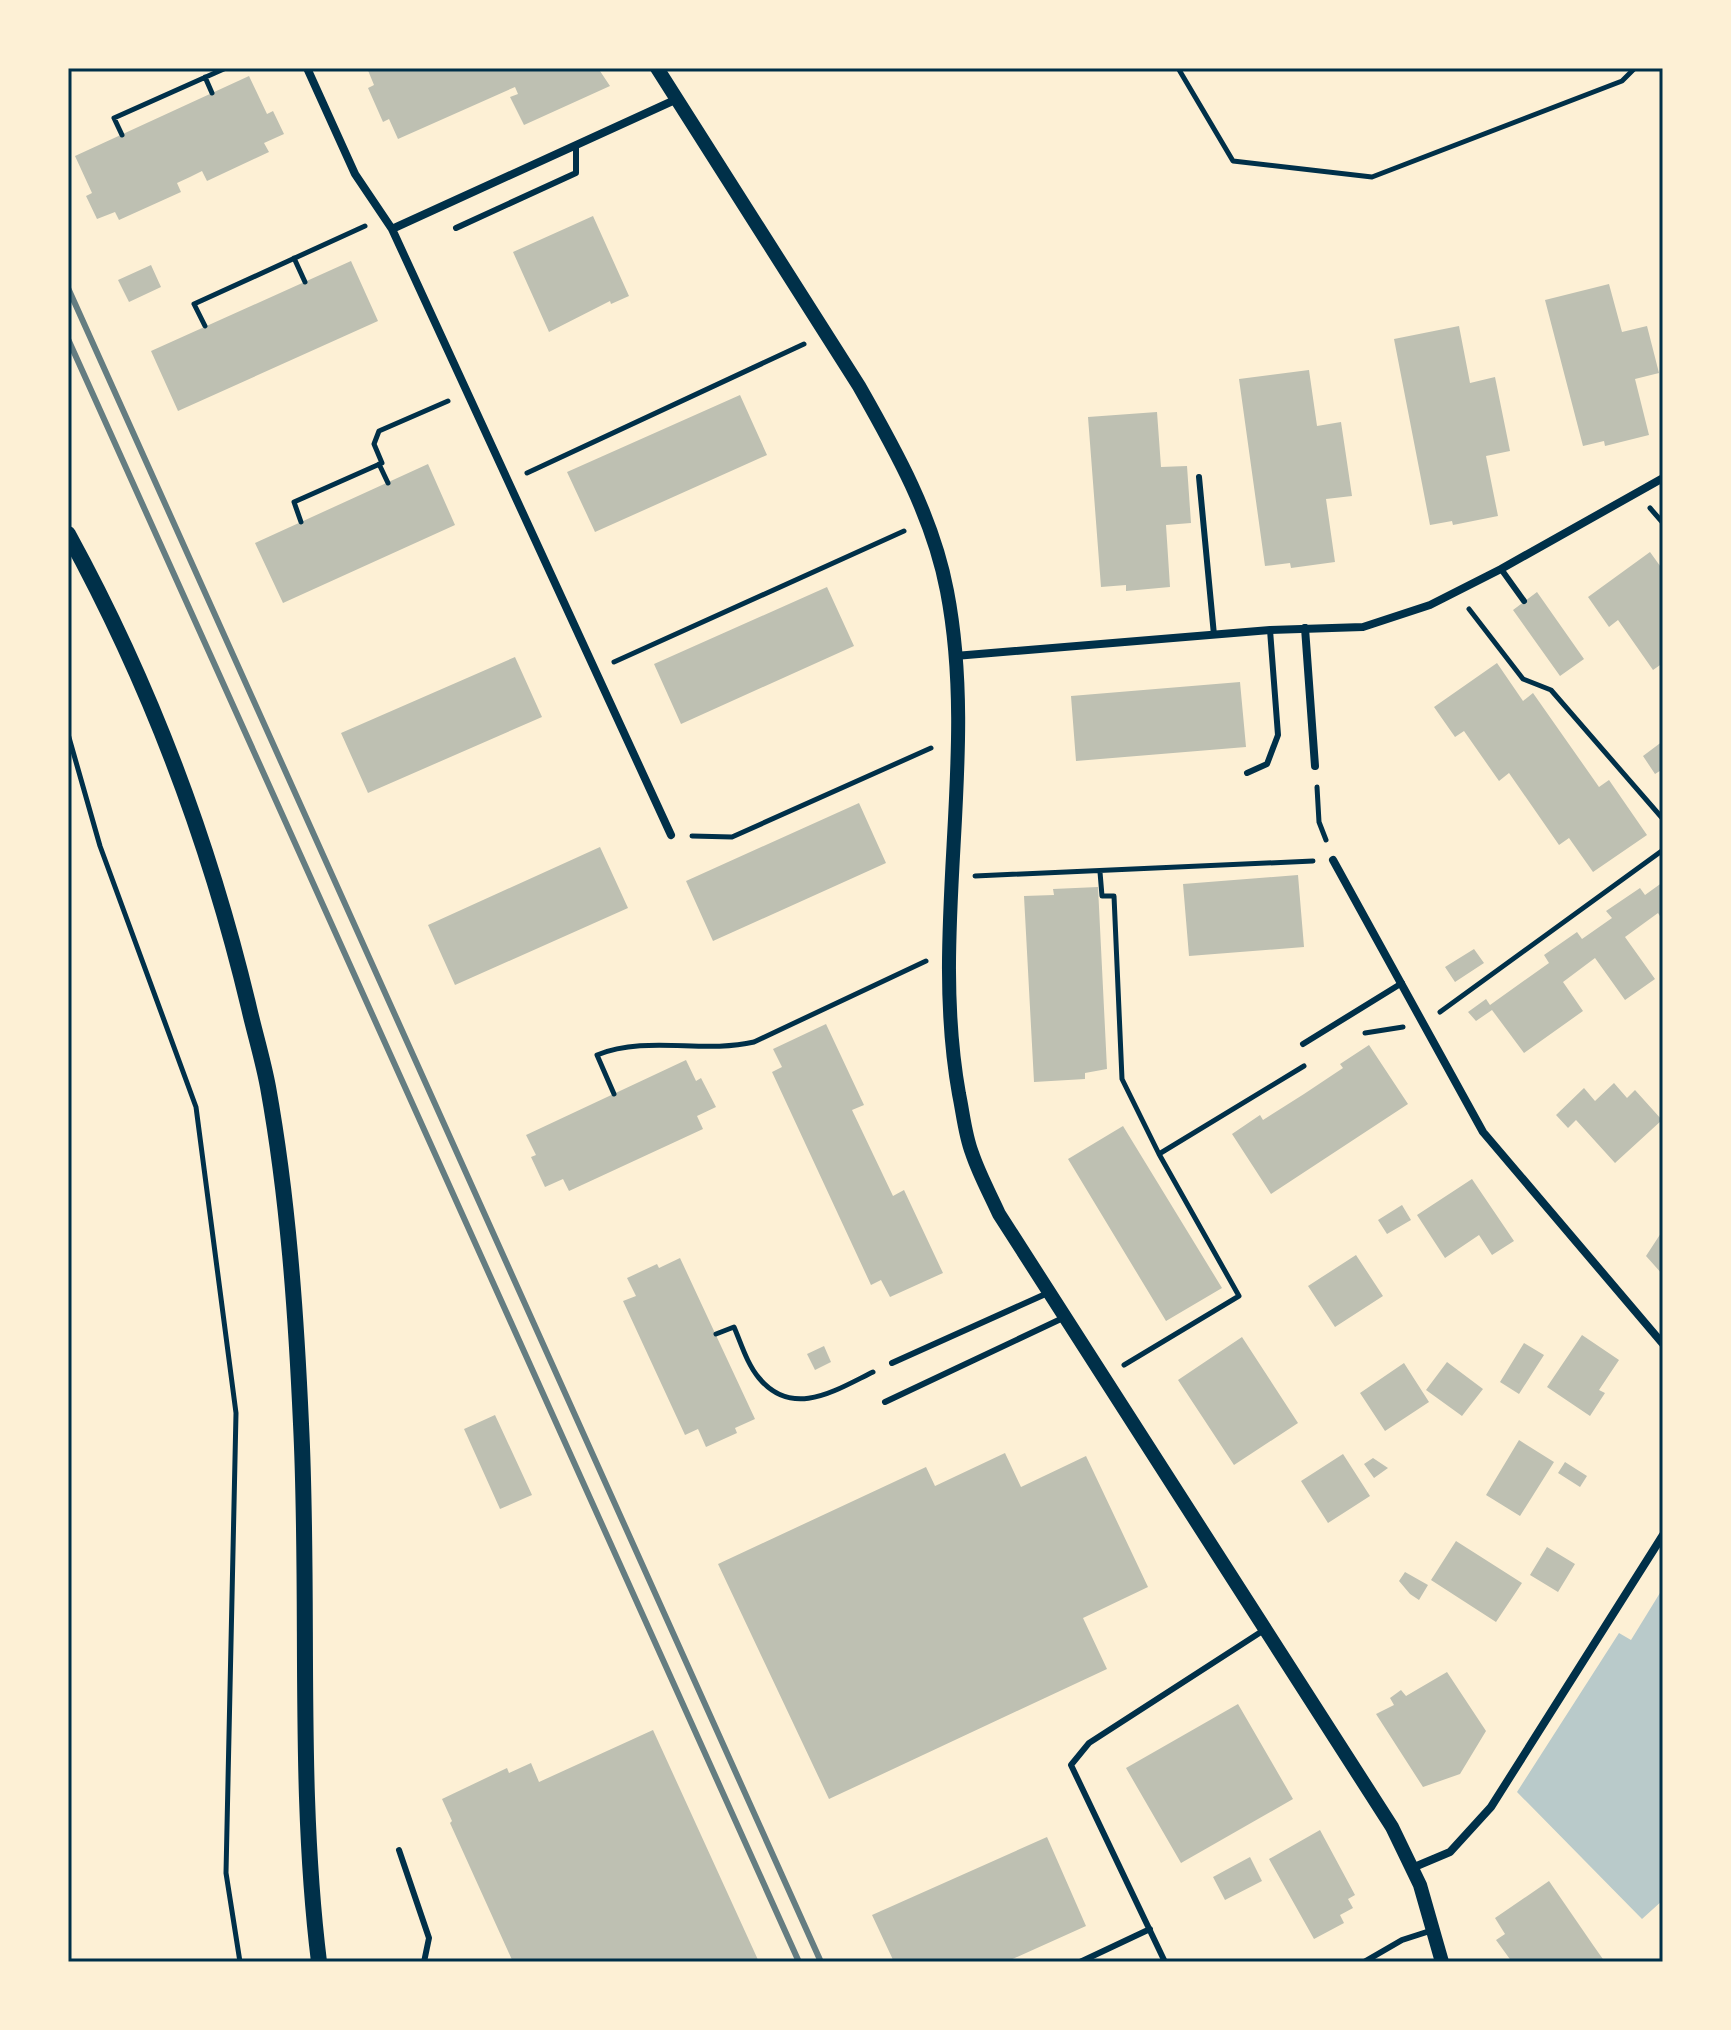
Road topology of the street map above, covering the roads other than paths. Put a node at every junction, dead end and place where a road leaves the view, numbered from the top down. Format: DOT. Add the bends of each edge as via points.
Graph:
graph roads {
  1 [pos="307,68"];
  2 [pos="658,68"];
  3 [pos="677,99"];
  4 [pos="576,145"];
  5 [pos="456,228"];
  6 [pos="392,229"];
  7 [pos="1199,477"];
  8 [pos="1663,478"];
  9 [pos="68,534"];
  10 [pos="1501,569"];
  11 [pos="1524,601"];
  12 [pos="1305,628"];
  13 [pos="1270,630"];
  14 [pos="1214,635"];
  15 [pos="955,656"];
  16 [pos="1315,766"];
  17 [pos="1247,773"];
  18 [pos="671,835"];
  19 [pos="1333,860"];
  20 [pos="1402,983"];
  21 [pos="1303,1044"];
  22 [pos="1050,1292"];
  23 [pos="1065,1317"];
  24 [pos="1663,1344"];
  25 [pos="892,1363"];
  26 [pos="885,1402"];
  27 [pos="1663,1535"];
  28 [pos="1267,1628"];
  29 [pos="399,1850"];
  30 [pos="1412,1868"];
  31 [pos="1150,1929"];
  32 [pos="1435,1929"];
  33 [pos="319,1962"];
  34 [pos="424,1962"];
  35 [pos="1080,1962"];
  36 [pos="1165,1962"];
  37 [pos="1364,1962"];
  38 [pos="1442,1962"];
  1 -- 6 [label="street" via="355,174"];
  2 -- 3 [label="street"];
  3 -- 4 [label="street"];
  3 -- 15 [label="street" via="886,434 928,520 947,592"];
  4 -- 5 [label="lane" via="576,173"];
  4 -- 6 [label="street"];
  6 -- 18 [label="street"];
  7 -- 14 [label="lane"];
  8 -- 10 [label="street"];
  9 -- 33 [label="main road" via="108,607 170,756 215,884 268,1086 298,1370 308,1815"];
  10 -- 11 [label="lane"];
  10 -- 12 [label="street" via="1430,605 1363,627"];
  12 -- 13 [label="street"];
  12 -- 16 [label="street"];
  13 -- 14 [label="street"];
  13 -- 17 [label="lane" via="1278,735 1267,764"];
  14 -- 15 [label="street"];
  15 -- 22 [label="street" via="949,950 953,1060 971,1153 999,1214"];
  19 -- 20 [label="street"];
  20 -- 21 [label="lane"];
  20 -- 24 [label="street" via="1483,1132"];
  22 -- 23 [label="street"];
  22 -- 25 [label="lane"];
  23 -- 26 [label="lane"];
  23 -- 28 [label="street"];
  27 -- 30 [label="street" via="1491,1807 1450,1852"];
  28 -- 30 [label="street" via="1392,1827"];
  28 -- 31 [label="lane" via="1089,1743 1071,1765"];
  29 -- 34 [label="lane" via="429,1938"];
  30 -- 32 [label="street"];
  31 -- 35 [label="lane"];
  31 -- 36 [label="lane"];
  32 -- 37 [label="lane"];
  32 -- 38 [label="street"];
}
